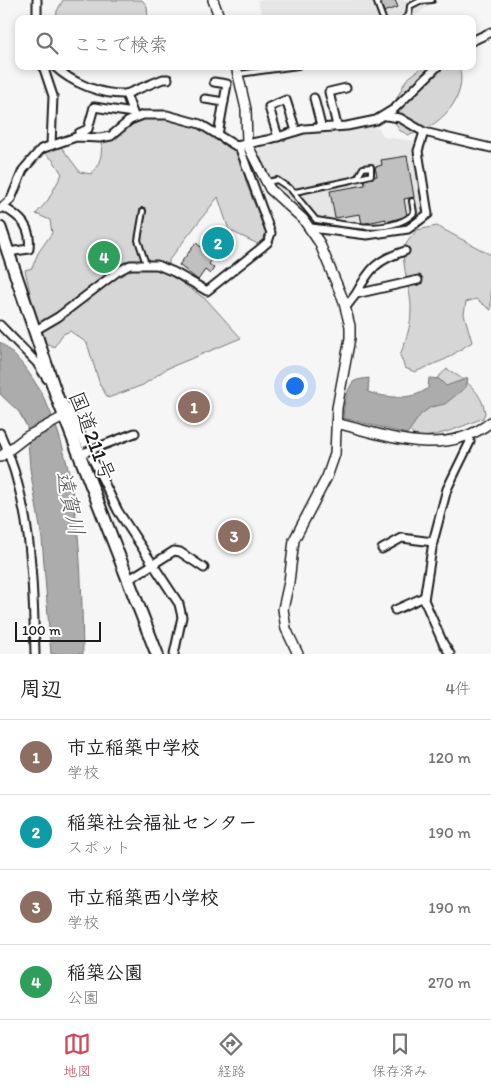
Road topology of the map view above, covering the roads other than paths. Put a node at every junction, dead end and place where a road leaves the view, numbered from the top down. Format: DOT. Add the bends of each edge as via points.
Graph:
graph roads {
  1 [pos="37,0"];
  2 [pos="213,0"];
  3 [pos="376,0"];
  4 [pos="432,0"];
  5 [pos="37,15"];
  6 [pos="219,15"];
  7 [pos="382,15"];
  8 [pos="409,15"];
  9 [pos="491,32"];
  10 [pos="476,39"];
  11 [pos="43,70"];
  12 [pos="59,70"];
  13 [pos="237,70"];
  14 [pos="434,70"];
  15 [pos="168,79"];
  16 [pos="214,82"];
  17 [pos="346,88"];
  18 [pos="126,94"];
  19 [pos="314,98"];
  20 [pos="205,99"];
  21 [pos="224,102"];
  22 [pos="134,115"];
  23 [pos="386,116"];
  24 [pos="322,126"];
  25 [pos="337,126"];
  26 [pos="296,131"];
  27 [pos="424,132"];
  28 [pos="218,134"];
  29 [pos="278,137"];
  30 [pos="66,139"];
  31 [pos="51,145"];
  32 [pos="243,145"];
  33 [pos="491,148"];
  34 [pos="352,180"];
  35 [pos="266,182"];
  36 [pos="292,191"];
  37 [pos="412,201"];
  38 [pos="2,208"];
  39 [pos="143,212"];
  40 [pos="0,228"];
  41 [pos="310,228"];
  42 [pos="404,251"];
  43 [pos="8,252"];
  44 [pos="146,264"];
  45 [pos="418,280"];
  46 [pos="356,294"];
  47 [pos="346,307"];
  48 [pos="0,325"];
  49 [pos="34,331"];
  50 [pos="57,397"];
  51 [pos="63,418"];
  52 [pos="491,422"];
  53 [pos="336,423"];
  54 [pos="0,433"];
  55 [pos="135,433"];
  56 [pos="469,436"];
  57 [pos="8,449"];
  58 [pos="86,452"];
  59 [pos="0,457"];
  60 [pos="432,542"];
  61 [pos="382,549"];
  62 [pos="153,565"];
  63 [pos="204,568"];
  64 [pos="128,580"];
  65 [pos="424,597"];
  66 [pos="395,610"];
  67 [pos="35,654"];
  68 [pos="157,654"];
  69 [pos="174,654"];
  70 [pos="298,654"];
  71 [pos="450,654"];
  1 -- 5 [label="street"];
  2 -- 6 [label="street"];
  3 -- 7 [label="lane"];
  4 -- 8 [label="lane" via="410,6"];
  9 -- 10 [label="street"];
  11 -- 31 [label="street" via="53,96"];
  12 -- 18 [label="street" via="85,86"];
  13 -- 32 [label="street" via="246,109"];
  14 -- 23 [label="street"];
  15 -- 18 [label="street" via="163,78"];
  16 -- 21 [label="street" via="227,84"];
  17 -- 25 [label="street" via="329,92"];
  18 -- 22 [label="street"];
  19 -- 24 [label="street"];
  20 -- 21 [label="street"];
  21 -- 28 [label="street"];
  22 -- 28 [label="street" via="167,115 200,124"];
  22 -- 30 [label="street" via="111,136"];
  22 -- 30 [label="street" via="94,107 87,131"];
  23 -- 25 [label="street" via="366,123"];
  23 -- 27 [label="street" via="400,118"];
  24 -- 25 [label="street"];
  24 -- 26 [label="street"];
  26 -- 29 [label="street"];
  26 -- 29 [label="street" via="286,100 268,107"];
  27 -- 33 [label="street"];
  27 -- 41 [label="street" via="418,151 428,214 408,228 366,235"];
  28 -- 32 [label="street" via="232,145"];
  29 -- 32 [label="street"];
  30 -- 31 [label="street"];
  31 -- 38 [label="street" via="41,149 23,170 11,199"];
  32 -- 35 [label="street"];
  32 -- 44 [label="street" via="271,232 268,242 207,291 174,272"];
  34 -- 34 [label="lane" via="363,168 371,166 371,175"];
  34 -- 36 [label="lane"];
  35 -- 36 [label="lane" via="277,180"];
  35 -- 41 [label="street"];
  36 -- 37 [label="lane" via="316,220 366,228 406,221 414,214"];
  38 -- 43 [label="street" via="22,218 29,232 29,250"];
  39 -- 44 [label="lane" via="138,240"];
  40 -- 43 [label="highway, 国道211号"];
  41 -- 47 [label="street" via="326,256"];
  42 -- 46 [label="street" via="381,260"];
  43 -- 49 [label="highway, 国道211号"];
  44 -- 49 [label="street" via="124,267"];
  45 -- 46 [label="street"];
  46 -- 47 [label="street"];
  47 -- 53 [label="street" via="350,338"];
  48 -- 50 [label="street" via="37,362"];
  49 -- 50 [label="highway, 国道211号"];
  50 -- 51 [label="highway, 国道211号"];
  50 -- 62 [label="street" via="69,411 118,511"];
  51 -- 57 [label="street"];
  51 -- 58 [label="highway, 国道211号"];
  52 -- 56 [label="street"];
  53 -- 56 [label="street" via="413,443"];
  53 -- 70 [label="street" via="332,465 294,540 282,609 286,629"];
  54 -- 57 [label="street"];
  55 -- 58 [label="street"];
  56 -- 60 [label="street" via="470,442 447,489"];
  57 -- 59 [label="street"];
  57 -- 67 [label="street" via="19,483 28,533"];
  58 -- 64 [label="highway, 国道211号"];
  60 -- 61 [label="street" via="402,538"];
  60 -- 65 [label="street"];
  62 -- 63 [label="street" via="174,551"];
  62 -- 64 [label="street"];
  62 -- 69 [label="street" via="176,597 181,610 181,626"];
  64 -- 68 [label="highway, 国道211号"];
  65 -- 66 [label="street"];
  65 -- 71 [label="street"];
}
